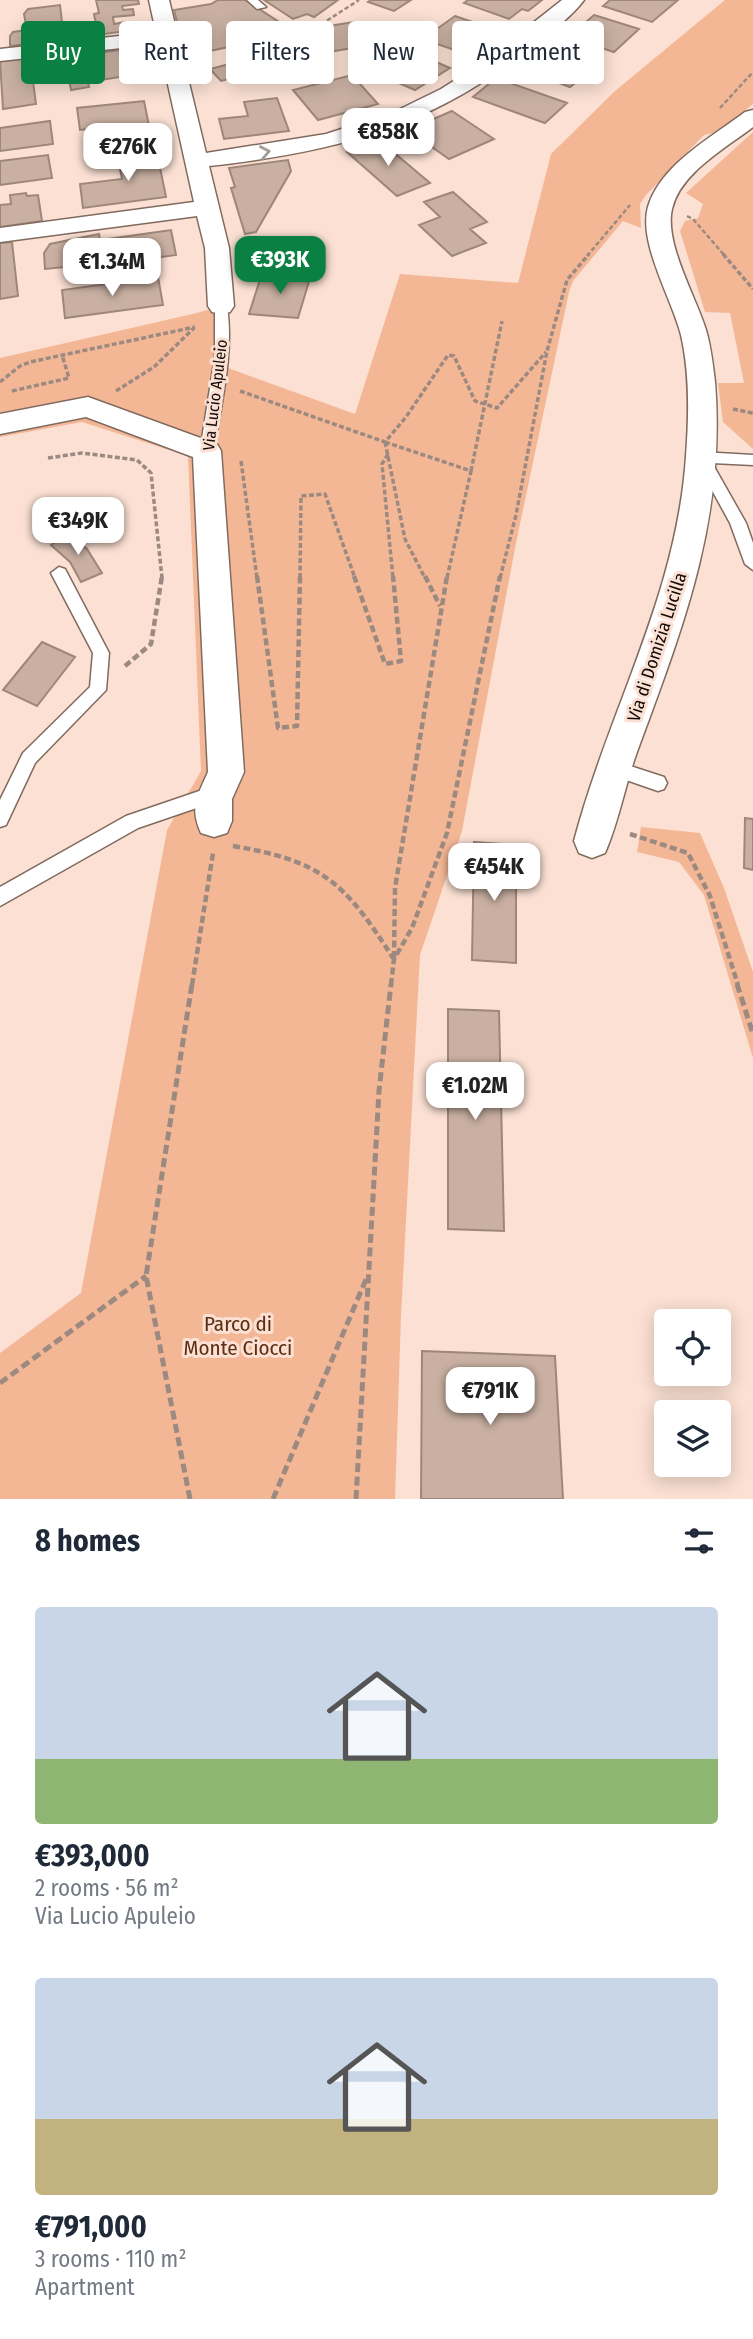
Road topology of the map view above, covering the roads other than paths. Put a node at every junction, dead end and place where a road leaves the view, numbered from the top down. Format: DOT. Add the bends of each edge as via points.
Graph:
graph roads {
  1 [pos="159,0"];
  2 [pos="252,0"];
  3 [pos="574,0"];
  4 [pos="261,7"];
  5 [pos="163,21"];
  6 [pos="119,42"];
  7 [pos="0,55"];
  8 [pos="178,84"];
  9 [pos="753,117"];
  10 [pos="197,161"];
  11 [pos="208,207"];
  12 [pos="0,235"];
  13 [pos="223,312"];
  14 [pos="0,424"];
  15 [pos="207,450"];
  16 [pos="701,457"];
  17 [pos="753,460"];
  18 [pos="753,564"];
  19 [pos="59,573"];
  20 [pos="615,769"];
  21 [pos="658,783"];
  22 [pos="0,819"];
  23 [pos="214,819"];
  24 [pos="594,832"];
  25 [pos="0,897"];
  1 -- 5 [label="street, Via Lucio Apuleio"];
  2 -- 4 [label="lane"];
  10 -- 3 [label="street, one-way" via="362,131 399,118 476,77"];
  6 -- 7 [label="street"];
  8 -- 10 [label="street, Via Lucio Apuleio"];
  9 -- 16 [label="street, Via di Domizia Lucilla" via="695,163 666,196 658,218 697,350"];
  10 -- 11 [label="street, Via Lucio Apuleio"];
  11 -- 12 [label="street"];
  11 -- 13 [label="street, Via Lucio Apuleio"];
  13 -- 15 [label="lane, Via Lucio Apuleio"];
  14 -- 15 [label="street" via="88,407"];
  15 -- 23 [label="street, Via Lucio Apuleio" via="226,772"];
  16 -- 17 [label="lane"];
  16 -- 18 [label="lane" via="738,523"];
  16 -- 20 [label="street, Via di Domizia Lucilla" via="692,533 672,612"];
  19 -- 22 [label="lane" via="101,653 98,690 29,758"];
  20 -- 21 [label="lane"];
  20 -- 24 [label="street, Via di Domizia Lucilla"];
  23 -- 25 [label="lane" via="132,822"];
}
